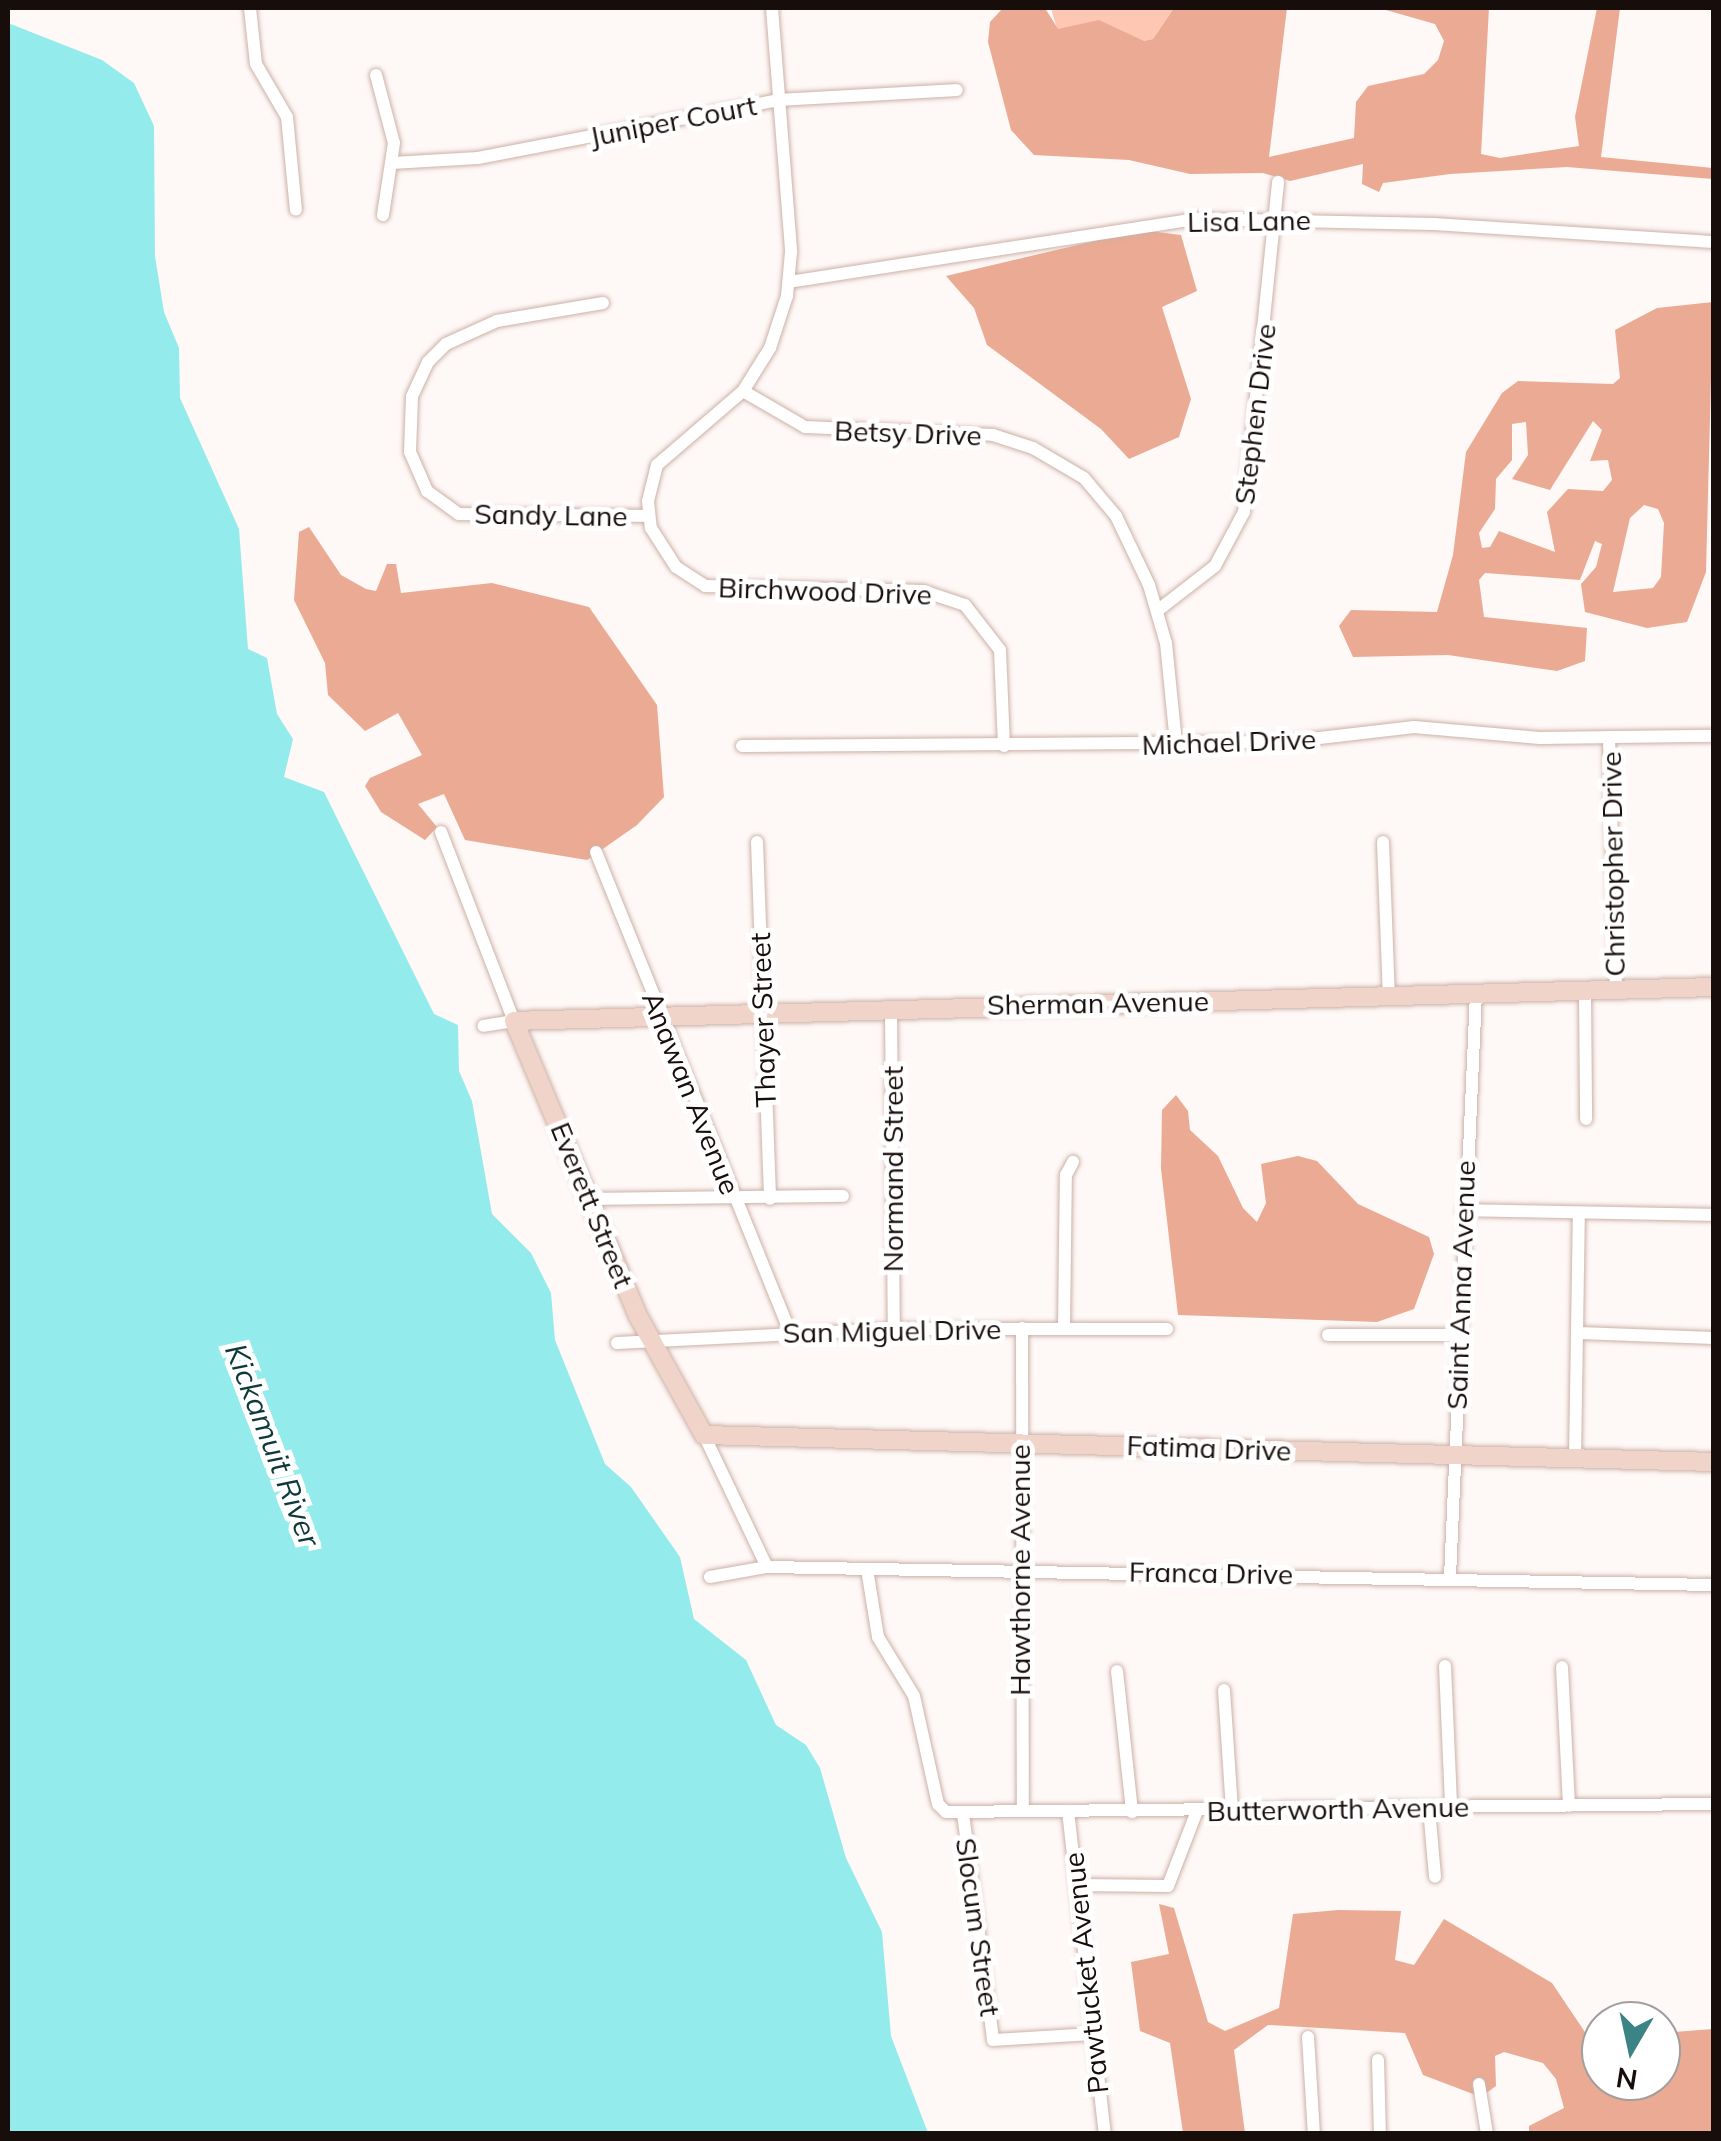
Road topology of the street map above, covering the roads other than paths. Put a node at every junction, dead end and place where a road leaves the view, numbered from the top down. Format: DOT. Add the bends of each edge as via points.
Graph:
graph roads {
  1 [pos="250,8"];
  2 [pos="772,8"];
  3 [pos="376,75"];
  4 [pos="956,90"];
  5 [pos="779,100"];
  6 [pos="392,162"];
  7 [pos="1278,182"];
  8 [pos="296,210"];
  9 [pos="382,215"];
  10 [pos="1279,218"];
  11 [pos="1714,242"];
  12 [pos="788,282"];
  13 [pos="602,302"];
  14 [pos="743,391"];
  15 [pos="648,516"];
  16 [pos="1157,611"];
  17 [pos="1714,736"];
  18 [pos="1610,737"];
  19 [pos="1176,744"];
  20 [pos="742,746"];
  21 [pos="1004,746"];
  22 [pos="441,832"];
  23 [pos="757,842"];
  24 [pos="1383,842"];
  25 [pos="596,852"];
  26 [pos="1714,987"];
  27 [pos="1616,991"];
  28 [pos="1586,993"];
  29 [pos="1476,994"];
  30 [pos="1389,996"];
  31 [pos="892,1008"];
  32 [pos="761,1013"];
  33 [pos="660,1014"];
  34 [pos="514,1021"];
  35 [pos="483,1026"];
  36 [pos="1586,1118"];
  37 [pos="1073,1162"];
  38 [pos="843,1196"];
  39 [pos="591,1199"];
  40 [pos="770,1199"];
  41 [pos="733,1200"];
  42 [pos="1462,1210"];
  43 [pos="1579,1212"];
  44 [pos="1714,1214"];
  45 [pos="1022,1328"];
  46 [pos="1064,1328"];
  47 [pos="894,1329"];
  48 [pos="1166,1329"];
  49 [pos="790,1332"];
  50 [pos="1578,1333"];
  51 [pos="1328,1335"];
  52 [pos="1460,1335"];
  53 [pos="1714,1338"];
  54 [pos="650,1339"];
  55 [pos="617,1343"];
  56 [pos="704,1435"];
  57 [pos="1019,1443"];
  58 [pos="1455,1455"];
  59 [pos="1575,1459"];
  60 [pos="1714,1462"];
  61 [pos="766,1567"];
  62 [pos="867,1569"];
  63 [pos="1018,1571"];
  64 [pos="1450,1576"];
  65 [pos="710,1578"];
  66 [pos="1714,1585"];
  67 [pos="1445,1666"];
  68 [pos="1562,1668"];
  69 [pos="1117,1671"];
  70 [pos="1224,1690"];
  71 [pos="1714,1804"];
  72 [pos="1452,1806"];
  73 [pos="1569,1806"];
  74 [pos="1429,1808"];
  75 [pos="1022,1811"];
  76 [pos="1196,1811"];
  77 [pos="1232,1811"];
  78 [pos="1068,1812"];
  79 [pos="1132,1812"];
  80 [pos="963,1814"];
  81 [pos="1435,1877"];
  82 [pos="1078,1885"];
  83 [pos="1092,2034"];
  84 [pos="1308,2038"];
  85 [pos="1378,2060"];
  86 [pos="1479,2084"];
  87 [pos="1487,2133"];
  88 [pos="1105,2134"];
  89 [pos="1314,2134"];
  90 [pos="1380,2134"];
  1 -- 8 [label="street" via="256,64 286,118"];
  2 -- 5 [label="street"];
  3 -- 6 [label="street" via="394,143"];
  4 -- 5 [label="street, Juniper Court"];
  5 -- 6 [label="street, Juniper Court" via="478,158"];
  5 -- 12 [label="street"];
  6 -- 9 [label="street"];
  7 -- 10 [label="street, Stephen Drive"];
  10 -- 11 [label="street, Lisa Lane"];
  10 -- 12 [label="street, Lisa Lane" via="1145,224"];
  10 -- 16 [label="street, Stephen Drive" via="1244,512 1214,566"];
  12 -- 14 [label="street" via="770,348"];
  13 -- 15 [label="street, Sandy Lane" via="497,321 446,344 428,362 412,397 410,452 427,492 459,514"];
  14 -- 15 [label="street" via="664,456 649,492"];
  14 -- 16 [label="street, Betsy Drive" via="805,427 992,435 1059,461 1116,516"];
  15 -- 21 [label="street, Birchwood Drive" via="660,549 705,586 923,591 964,605 1000,650"];
  16 -- 19 [label="street, Betsy Drive"];
  17 -- 18 [label="street, Michael Drive"];
  18 -- 19 [label="street, Michael Drive" via="1506,737 1414,727 1304,741"];
  18 -- 27 [label="street, Christopher Drive"];
  19 -- 21 [label="street, Michael Drive"];
  20 -- 21 [label="street, Michael Drive"];
  22 -- 34 [label="street, Everett Street"];
  23 -- 32 [label="street, Thayer Street"];
  24 -- 30 [label="street"];
  25 -- 33 [label="street, Anawan Avenue"];
  26 -- 27 [label="street, Sherman Avenue"];
  27 -- 28 [label="street, Sherman Avenue"];
  28 -- 29 [label="street, Sherman Avenue"];
  28 -- 36 [label="street"];
  29 -- 30 [label="street, Sherman Avenue"];
  29 -- 42 [label="street, Saint Anna Avenue"];
  30 -- 31 [label="street, Sherman Avenue"];
  31 -- 32 [label="street, Sherman Avenue"];
  31 -- 47 [label="street, Normand Street"];
  32 -- 33 [label="street, Sherman Avenue"];
  32 -- 40 [label="street, Thayer Street"];
  33 -- 34 [label="street, Sherman Avenue"];
  33 -- 41 [label="street, Anawan Avenue"];
  34 -- 35 [label="street, Sherman Avenue"];
  34 -- 39 [label="street, Everett Street"];
  37 -- 46 [label="street" via="1066,1176"];
  38 -- 40 [label="street"];
  39 -- 41 [label="street"];
  39 -- 54 [label="street, Everett Street"];
  40 -- 41 [label="street"];
  41 -- 49 [label="street, Anawan Avenue"];
  42 -- 43 [label="street"];
  42 -- 52 [label="street, Saint Anna Avenue"];
  43 -- 44 [label="street"];
  43 -- 50 [label="street"];
  45 -- 46 [label="street, San Miguel Drive"];
  45 -- 47 [label="street, San Miguel Drive"];
  45 -- 57 [label="street, Hawthorne Avenue"];
  46 -- 48 [label="street, San Miguel Drive"];
  47 -- 49 [label="street, San Miguel Drive"];
  49 -- 54 [label="street, San Miguel Drive"];
  50 -- 53 [label="street"];
  50 -- 59 [label="street"];
  51 -- 52 [label="street"];
  52 -- 58 [label="street, Saint Anna Avenue"];
  54 -- 55 [label="street, San Miguel Drive"];
  54 -- 56 [label="street, Everett Street"];
  56 -- 57 [label="street, Fatima Drive"];
  56 -- 61 [label="street, Everett Street"];
  57 -- 58 [label="street, Fatima Drive"];
  57 -- 63 [label="street, Hawthorne Avenue"];
  58 -- 59 [label="street, Fatima Drive"];
  58 -- 64 [label="street, Saint Anna Avenue"];
  59 -- 60 [label="street, Fatima Drive"];
  61 -- 62 [label="street, Franca Drive"];
  61 -- 65 [label="street, Franca Drive"];
  62 -- 63 [label="street, Franca Drive"];
  62 -- 80 [label="street" via="878,1637 919,1709 938,1804"];
  63 -- 64 [label="street, Franca Drive"];
  63 -- 75 [label="street, Hawthorne Avenue"];
  64 -- 66 [label="street, Franca Drive"];
  67 -- 72 [label="street"];
  68 -- 73 [label="street"];
  69 -- 79 [label="street"];
  70 -- 77 [label="street"];
  71 -- 73 [label="street, Butterworth Avenue"];
  72 -- 73 [label="street, Butterworth Avenue"];
  72 -- 74 [label="street, Butterworth Avenue"];
  74 -- 77 [label="street, Butterworth Avenue"];
  74 -- 81 [label="street"];
  75 -- 78 [label="street, Butterworth Avenue"];
  75 -- 80 [label="street, Butterworth Avenue"];
  76 -- 77 [label="street, Butterworth Avenue"];
  76 -- 79 [label="street, Butterworth Avenue"];
  76 -- 82 [label="street" via="1173,1879 1153,1887"];
  78 -- 79 [label="street, Butterworth Avenue"];
  78 -- 82 [label="street, Pawtucket Avenue"];
  80 -- 83 [label="street, Slocum Street" via="994,2040"];
  82 -- 83 [label="street, Pawtucket Avenue"];
  83 -- 88 [label="street, Pawtucket Avenue"];
  84 -- 89 [label="street"];
  85 -- 90 [label="street"];
  86 -- 87 [label="street"];
}
